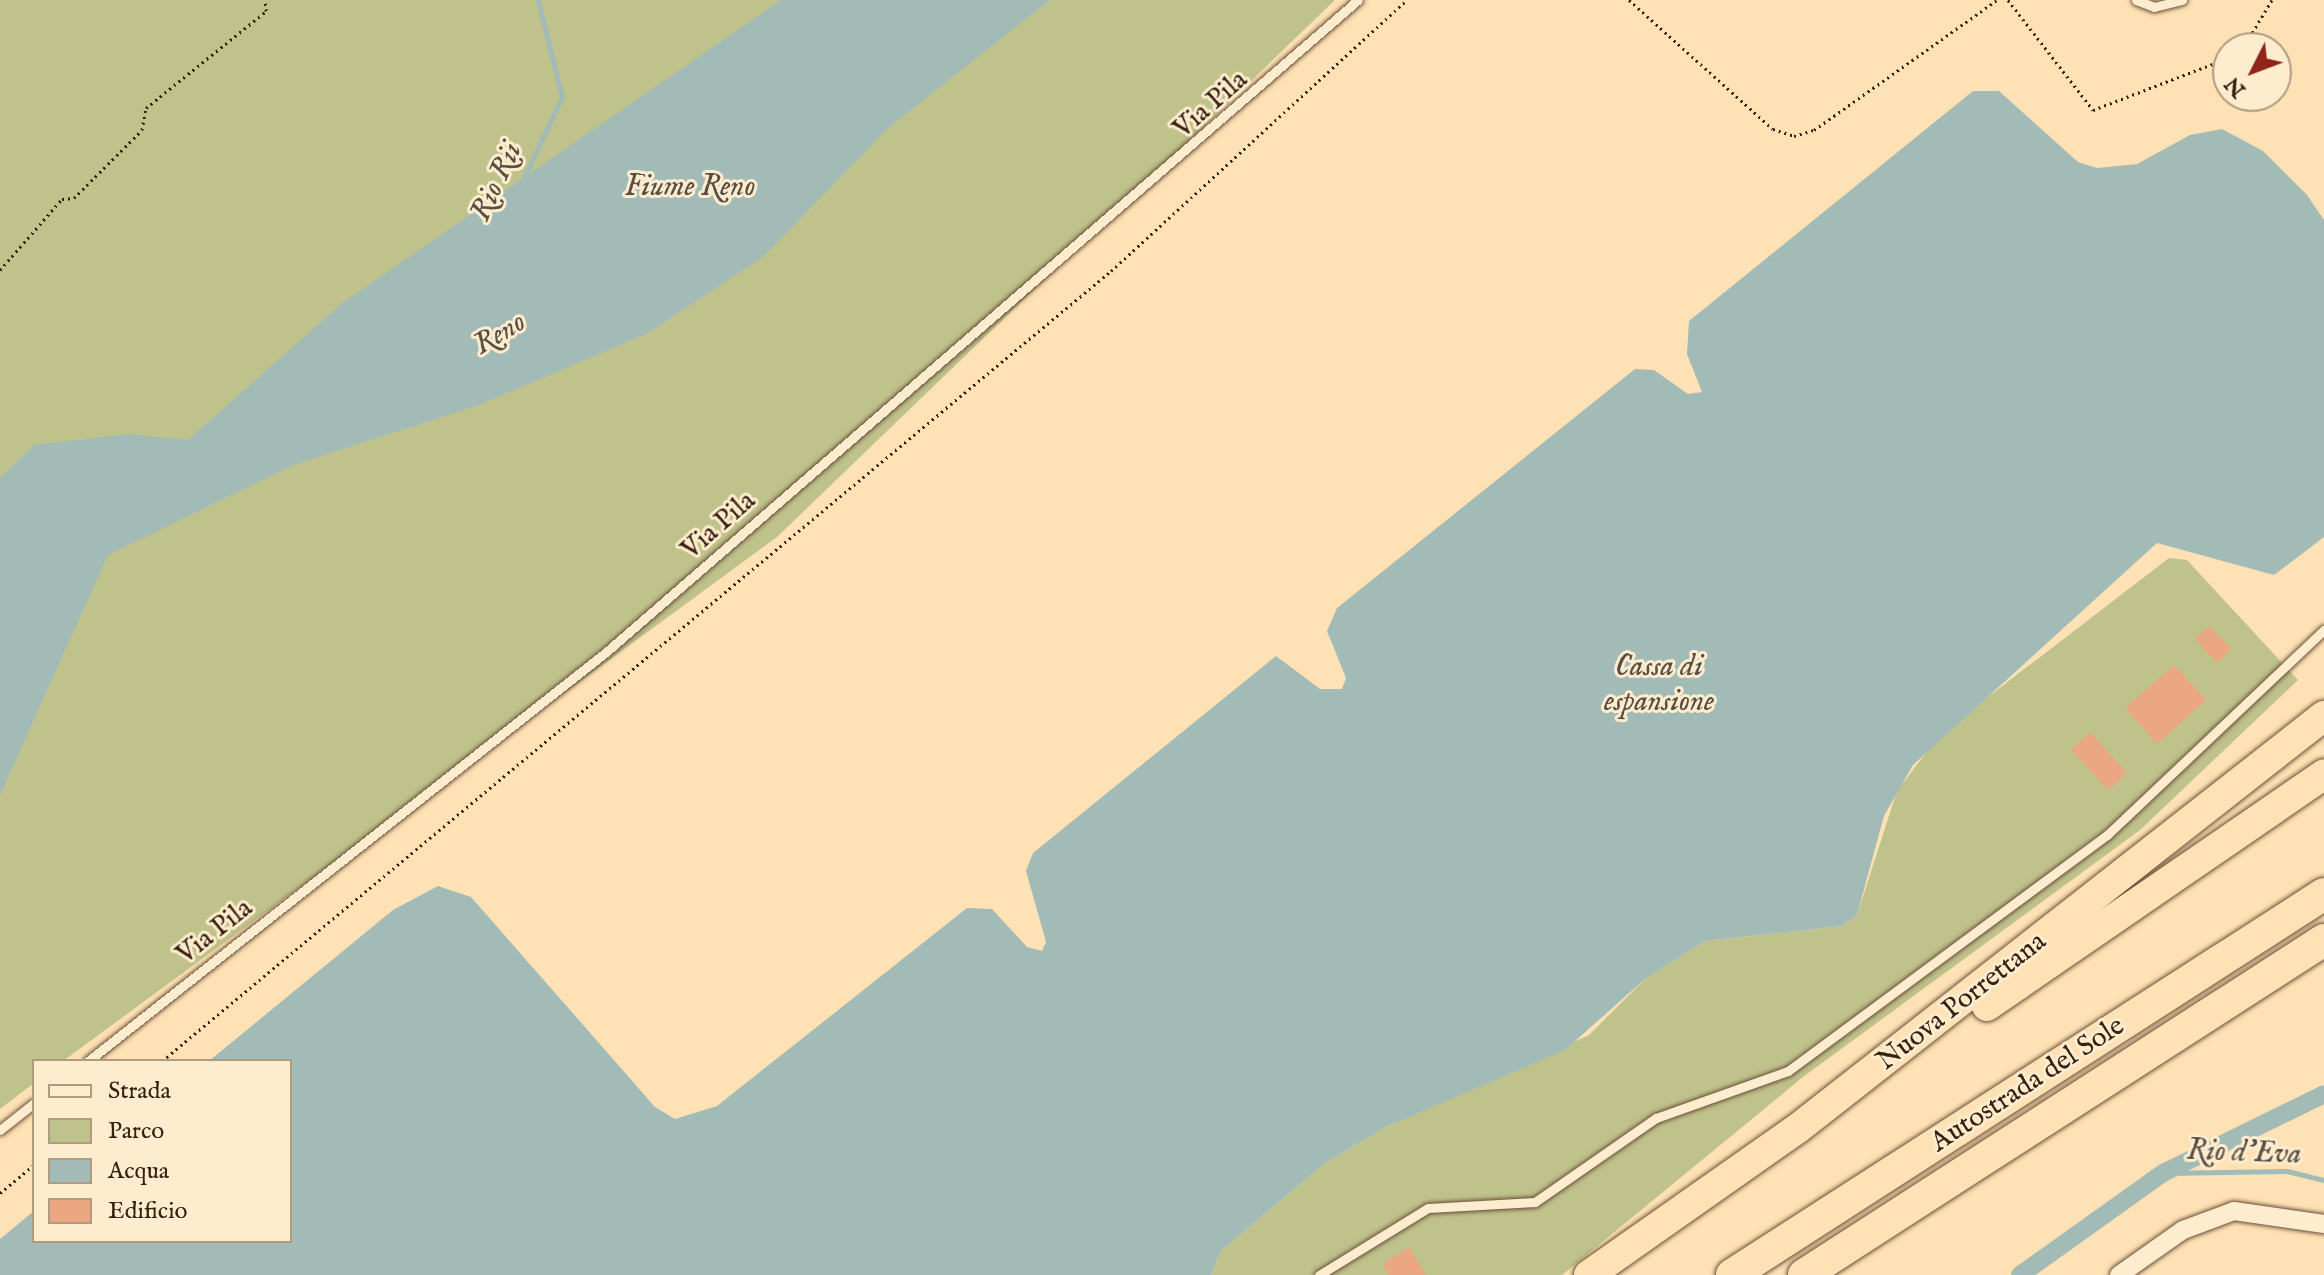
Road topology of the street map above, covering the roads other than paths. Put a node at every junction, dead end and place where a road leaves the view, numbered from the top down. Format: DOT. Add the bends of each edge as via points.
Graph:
graph roads {
  1 [pos="1358,0"];
  2 [pos="2136,0"];
  3 [pos="2182,0"];
  4 [pos="2324,630"];
  5 [pos="2324,716"];
  6 [pos="2324,774"];
  7 [pos="2324,894"];
  8 [pos="2324,940"];
  9 [pos="91,1059"];
  10 [pos="32,1105"];
  11 [pos="1797,1129"];
  12 [pos="0,1130"];
  13 [pos="2324,1224"];
  14 [pos="1319,1275"];
  15 [pos="1589,1275"];
  16 [pos="1732,1275"];
  17 [pos="1804,1275"];
  18 [pos="2119,1275"];
  1 -- 9 [label="lane, Via Pila" via="1274,81 606,652"];
  2 -- 3 [label="lane" via="2154,7"];
  4 -- 14 [label="lane" via="2107,835 1788,1071 1656,1118 1535,1202 1428,1208"];
  5 -- 11 [label="highway, Nuova Porrettana"];
  6 -- 11 [label="highway"];
  7 -- 16 [label="highway, Autostrada del Sole"];
  8 -- 17 [label="highway, Autostrada del Sole"];
  10 -- 12 [label="lane"];
  11 -- 15 [label="highway, Nuova Porrettana"];
  13 -- 18 [label="street" via="2234,1211 2183,1230"];
}
